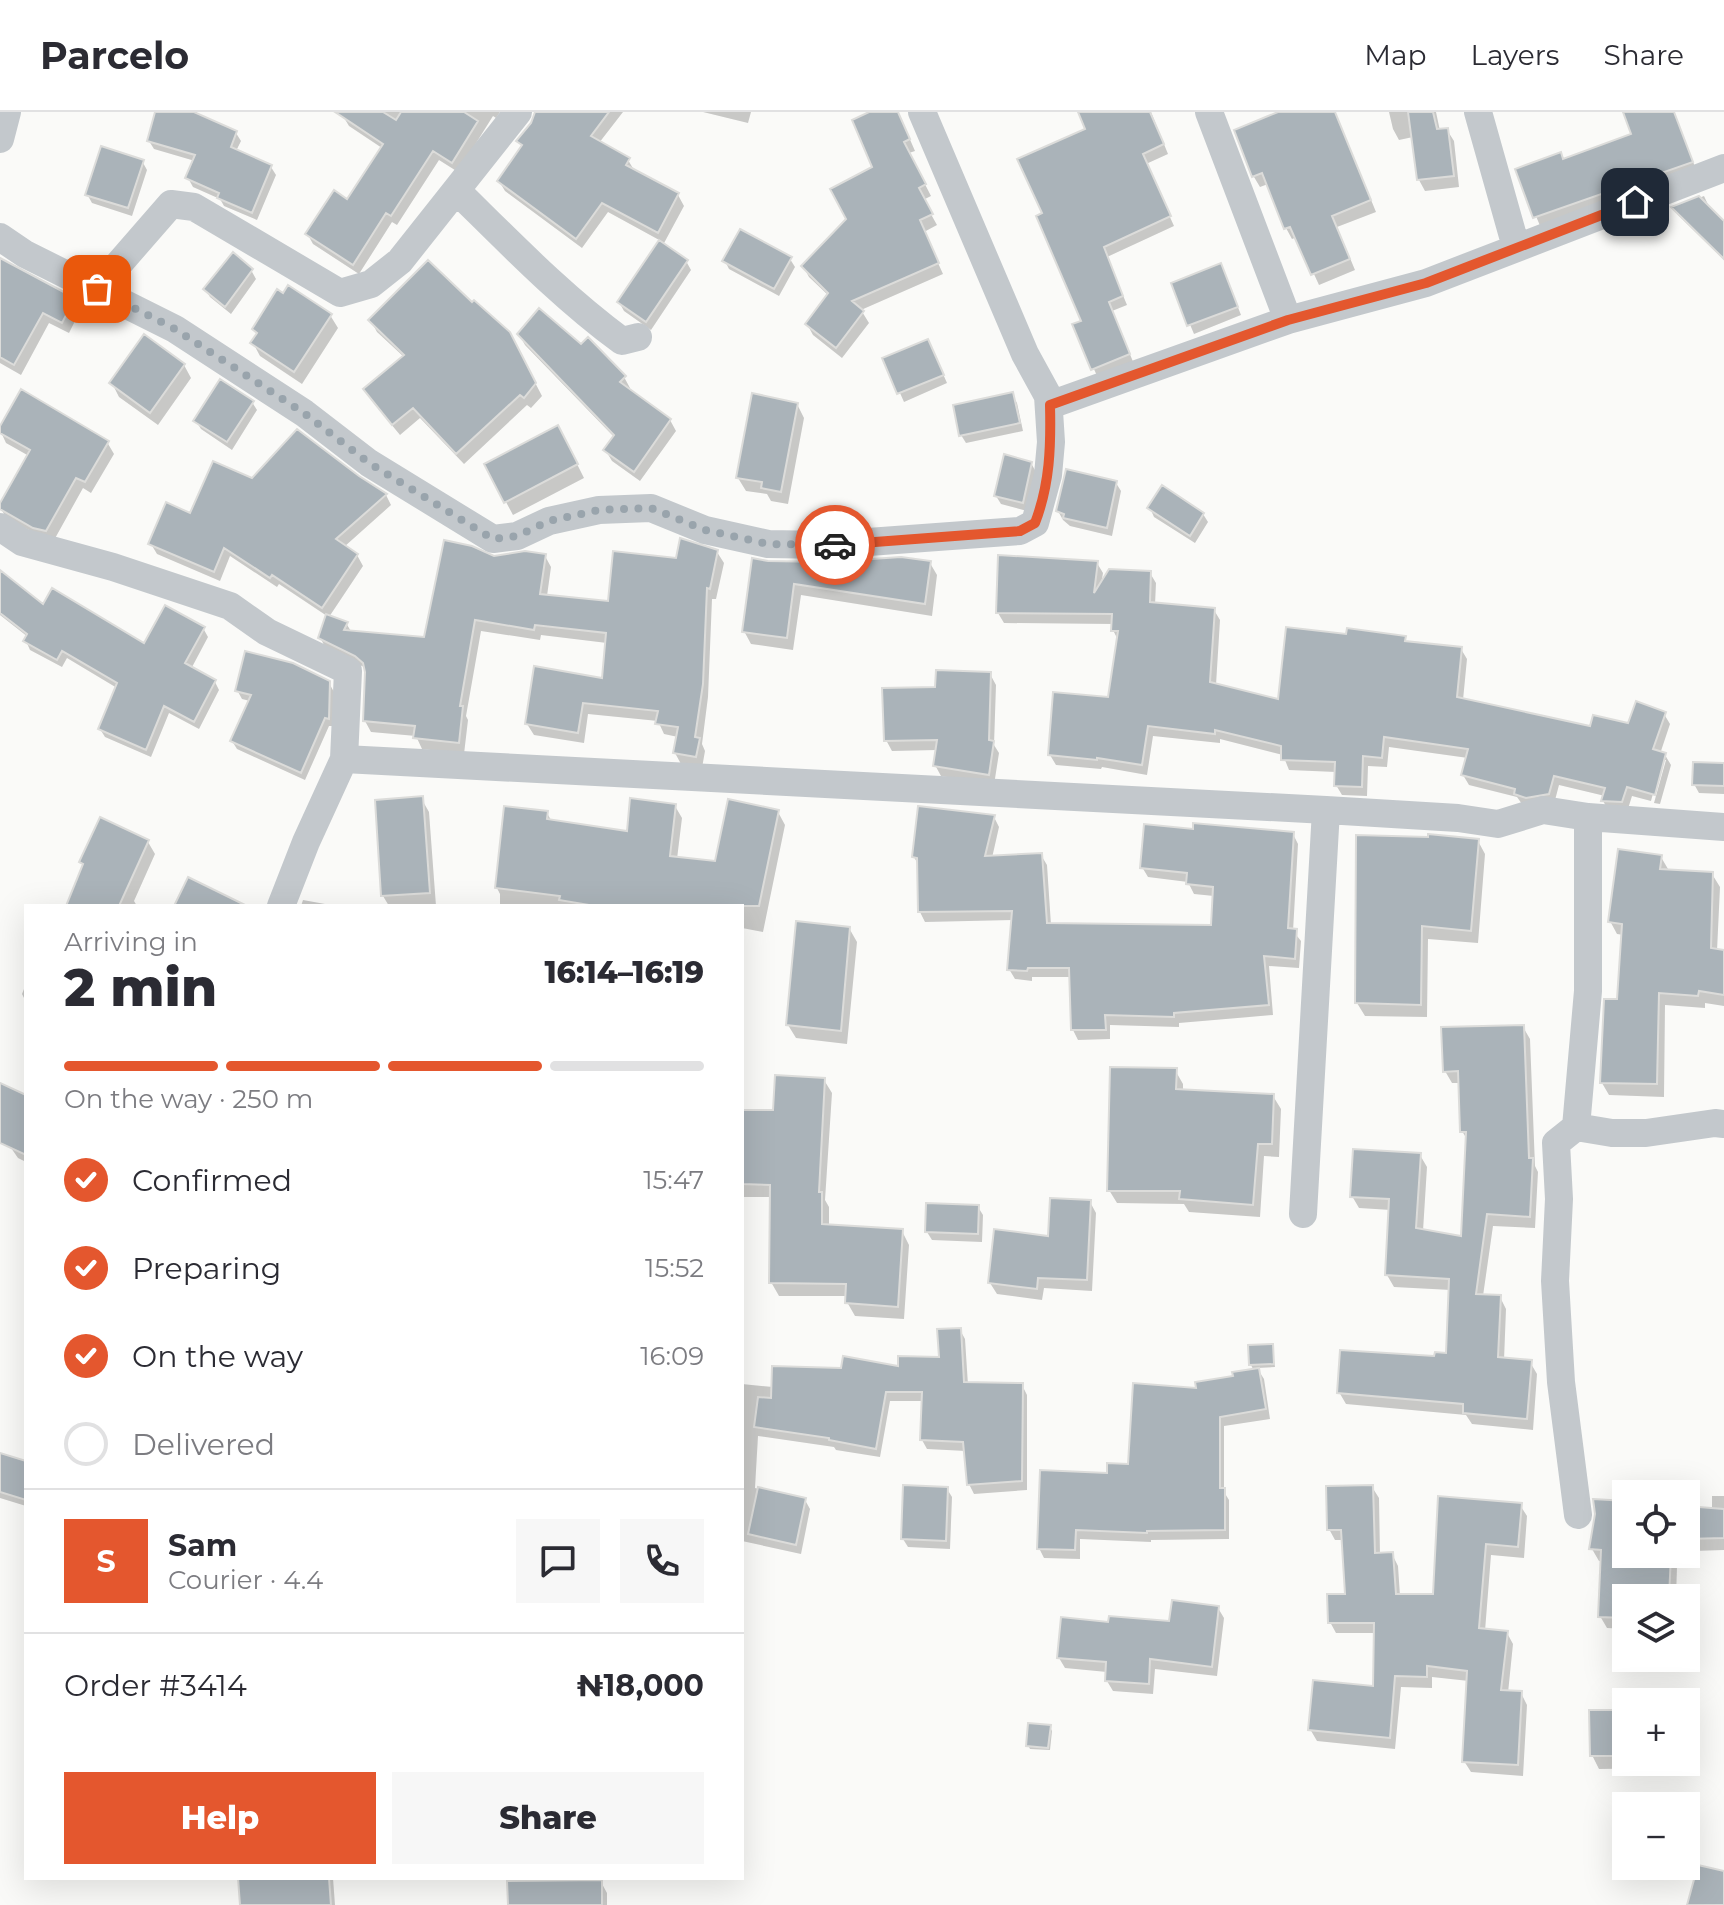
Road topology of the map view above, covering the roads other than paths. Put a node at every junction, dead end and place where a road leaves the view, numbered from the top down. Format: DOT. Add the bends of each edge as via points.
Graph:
graph roads {
  1 [pos="7,112"];
  2 [pos="518,112"];
  3 [pos="922,112"];
  4 [pos="1209,112"];
  5 [pos="1478,112"];
  6 [pos="0,139"];
  7 [pos="1724,168"];
  8 [pos="457,191"];
  9 [pos="0,237"];
  10 [pos="1516,247"];
  11 [pos="97,289"];
  12 [pos="1288,320"];
  13 [pos="638,337"];
  14 [pos="1050,405"];
  15 [pos="0,527"];
  16 [pos="344,759"];
  17 [pos="1326,810"];
  18 [pos="1588,817"];
  19 [pos="1724,827"];
  20 [pos="282,904"];
  21 [pos="1724,1124"];
  22 [pos="1576,1127"];
  23 [pos="1303,1214"];
  24 [pos="1578,1515"];
  1 -- 6 [label="street"];
  2 -- 8 [label="street"];
  3 -- 14 [label="street"];
  4 -- 12 [label="street"];
  5 -- 10 [label="street"];
  7 -- 10 [label="street"];
  8 -- 11 [label="street" via="400,261 371,284 340,293 194,207 171,204"];
  8 -- 13 [label="street" via="601,325 622,341"];
  9 -- 11 [label="street"];
  10 -- 12 [label="street" via="1426,283"];
  11 -- 14 [label="street" via="175,329 304,413 369,463 493,539 599,510 651,508 705,530 768,544 827,545 1020,531 1035,523 1043,502"];
  12 -- 14 [label="street"];
  15 -- 16 [label="street" via="22,542 230,606 267,632 348,671"];
  16 -- 17 [label="street"];
  16 -- 20 [label="street"];
  17 -- 18 [label="street" via="1498,824 1543,810"];
  17 -- 23 [label="street"];
  18 -- 19 [label="street"];
  18 -- 22 [label="street" via="1588,991"];
  21 -- 22 [label="street" via="1646,1133"];
  22 -- 24 [label="street" via="1556,1143 1555,1281"];
}
